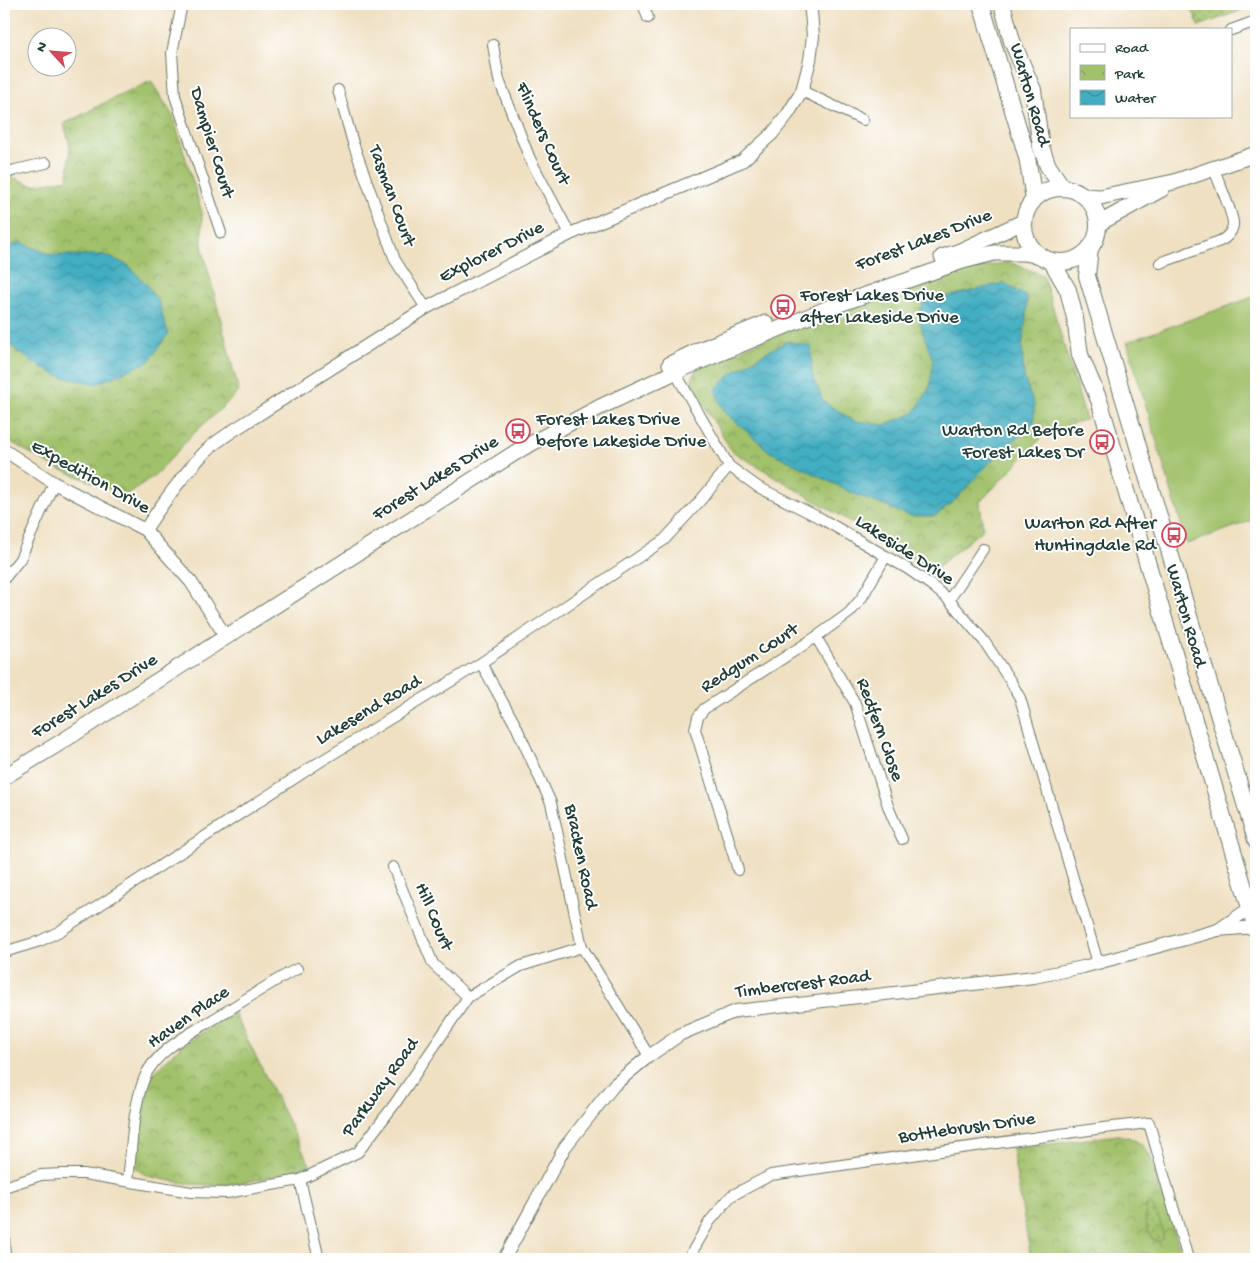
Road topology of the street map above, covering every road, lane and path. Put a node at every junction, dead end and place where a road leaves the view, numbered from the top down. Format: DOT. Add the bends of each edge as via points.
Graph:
graph roads {
  1 [pos="182,4"];
  2 [pos="643,4"];
  3 [pos="809,4"];
  4 [pos="981,4"];
  5 [pos="1002,4"];
  6 [pos="648,18"];
  7 [pos="1256,21"];
  8 [pos="1232,30"];
  9 [pos="493,45"];
  10 [pos="338,90"];
  11 [pos="802,91"];
  12 [pos="862,120"];
  13 [pos="1256,154"];
  14 [pos="46,163"];
  15 [pos="1214,169"];
  16 [pos="4,174"];
  17 [pos="1174,182"];
  18 [pos="1062,188"];
  19 [pos="1085,196"];
  20 [pos="1034,199"];
  21 [pos="1023,222"];
  22 [pos="1098,224"];
  23 [pos="221,233"];
  24 [pos="570,234"];
  25 [pos="1090,248"];
  26 [pos="1037,254"];
  27 [pos="1052,262"];
  28 [pos="1160,262"];
  29 [pos="426,308"];
  30 [pos="673,368"];
  31 [pos="4,450"];
  32 [pos="729,466"];
  33 [pos="54,483"];
  34 [pos="145,530"];
  35 [pos="983,549"];
  36 [pos="886,556"];
  37 [pos="4,579"];
  38 [pos="949,600"];
  39 [pos="224,633"];
  40 [pos="816,637"];
  41 [pos="481,663"];
  42 [pos="4,766"];
  43 [pos="4,777"];
  44 [pos="902,839"];
  45 [pos="1256,840"];
  46 [pos="393,867"];
  47 [pos="738,870"];
  48 [pos="1253,907"];
  49 [pos="1256,927"];
  50 [pos="1218,930"];
  51 [pos="582,947"];
  52 [pos="4,952"];
  53 [pos="1098,963"];
  54 [pos="297,969"];
  55 [pos="468,997"];
  56 [pos="649,1056"];
  57 [pos="128,1180"];
  58 [pos="300,1180"];
  59 [pos="4,1186"];
  60 [pos="4,1237"];
  61 [pos="5,1259"];
  62 [pos="320,1259"];
  63 [pos="504,1259"];
  64 [pos="688,1259"];
  65 [pos="1188,1259"];
  1 -- 23 [label="street, Dampier Court" via="172,53 175,96"];
  2 -- 6 [label="street"];
  3 -- 11 [label="street, Explorer Drive" via="812,36"];
  4 -- 20 [label="main road, Warton Road" via="1027,157"];
  5 -- 18 [label="main road, Warton Road" via="1012,40 1033,90 1041,148"];
  7 -- 8 [label="street"];
  9 -- 24 [label="street, Flinders Court" via="499,80 530,159"];
  10 -- 29 [label="street, Tasman Court" via="353,143 395,260"];
  11 -- 12 [label="street"];
  11 -- 24 [label="street, Explorer Drive" via="772,134 742,161"];
  13 -- 15 [label="main road"];
  14 -- 16 [label="street"];
  15 -- 17 [label="main road"];
  15 -- 28 [label="street" via="1233,222 1230,232 1220,242"];
  17 -- 19 [label="main road" via="1100,197"];
  17 -- 22 [label="main road"];
  18 -- 19 [label="main road"];
  18 -- 20 [label="main road" via="1052,189"];
  19 -- 22 [label="main road" via="1092,204"];
  20 -- 21 [label="main road"];
  21 -- 26 [label="main road" via="1024,234"];
  21 -- 30 [label="main road, Forest Lakes Drive" via="960,251 827,298 699,350"];
  22 -- 25 [label="main road, Warton Road"];
  24 -- 29 [label="street, Explorer Drive"];
  25 -- 27 [label="main road" via="1073,260"];
  25 -- 45 [label="main road, Warton Road" via="1086,276"];
  26 -- 27 [label="main road"];
  26 -- 30 [label="main road, Forest Lakes Drive" via="994,253 963,261 831,307"];
  27 -- 48 [label="main road, Warton Road" via="1070,296 1080,355 1099,400"];
  29 -- 34 [label="street, Explorer Drive" via="210,447 164,500"];
  30 -- 32 [label="street, Lakeside Drive"];
  30 -- 39 [label="main road, Forest Lakes Drive" via="521,449"];
  31 -- 33 [label="street, Expedition Drive"];
  32 -- 36 [label="street, Lakeside Drive" via="758,487"];
  32 -- 41 [label="street, Lakesend Road" via="664,540"];
  33 -- 34 [label="street, Expedition Drive"];
  33 -- 37 [label="street" via="20,558"];
  34 -- 39 [label="street, Expedition Drive" via="191,582"];
  35 -- 38 [label="street"];
  36 -- 38 [label="street, Lakeside Drive"];
  36 -- 40 [label="street, Redgum Court" via="861,600"];
  38 -- 53 [label="street, Lakeside Drive" via="984,641 1020,698"];
  39 -- 42 [label="main road, Forest Lakes Drive"];
  39 -- 43 [label="main road, Forest Lakes Drive"];
  40 -- 44 [label="street, Redfern Close" via="855,703"];
  40 -- 47 [label="street, Redgum Court" via="704,709 698,717 694,729"];
  41 -- 51 [label="street, Bracken Road" via="516,726 551,803"];
  41 -- 52 [label="street, Lakesend Road" via="318,762 60,931 40,942"];
  46 -- 55 [label="street, Hill Court" via="433,964"];
  48 -- 49 [label="main road, Warton Road"];
  48 -- 50 [label="street, Timbercrest Road"];
  49 -- 50 [label="street, Timbercrest Road"];
  50 -- 53 [label="street, Timbercrest Road"];
  51 -- 55 [label="street, Parkway Road" via="522,966"];
  51 -- 56 [label="street, Bracken Road"];
  53 -- 56 [label="street, Timbercrest Road" via="1034,977 736,1011 681,1034"];
  54 -- 57 [label="street, Haven Place" via="172,1046 154,1062 144,1077 138,1101"];
  55 -- 58 [label="street, Parkway Road" via="358,1152"];
  56 -- 63 [label="street, Timbercrest Road" via="614,1084 565,1147"];
  57 -- 58 [label="street, Parkway Road" via="191,1192 227,1193"];
  57 -- 59 [label="street, Parkway Road" via="84,1174 40,1175"];
  58 -- 62 [label="street"];
  60 -- 61 [label="street"];
  64 -- 65 [label="street, Bottlebrush Drive" via="710,1221 730,1196 771,1175 1149,1123"];
}
